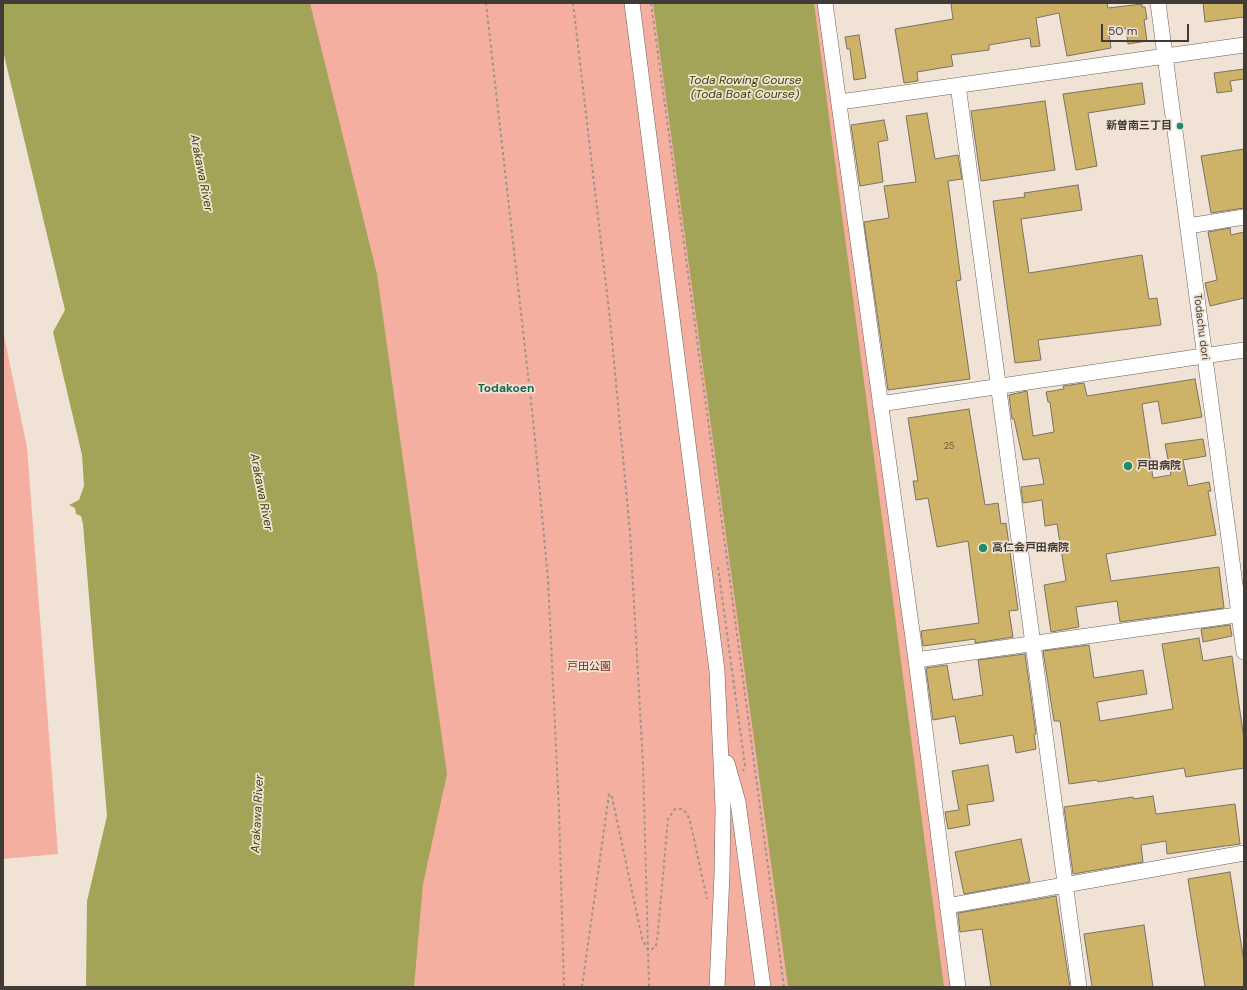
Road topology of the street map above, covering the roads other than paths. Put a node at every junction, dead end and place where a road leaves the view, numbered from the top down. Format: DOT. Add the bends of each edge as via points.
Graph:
graph roads {
  1 [pos="632,3"];
  2 [pos="825,3"];
  3 [pos="1158,3"];
  4 [pos="1244,45"];
  5 [pos="1165,57"];
  6 [pos="958,85"];
  7 [pos="840,102"];
  8 [pos="1244,218"];
  9 [pos="1188,226"];
  10 [pos="1244,350"];
  11 [pos="1204,356"];
  12 [pos="998,387"];
  13 [pos="880,404"];
  14 [pos="1242,614"];
  15 [pos="1033,643"];
  16 [pos="1244,652"];
  17 [pos="916,660"];
  18 [pos="721,742"];
  19 [pos="1244,854"];
  20 [pos="1065,885"];
  21 [pos="947,906"];
  22 [pos="717,987"];
  23 [pos="763,987"];
  24 [pos="958,987"];
  25 [pos="1079,987"];
  1 -- 18 [label="street" via="711,616"];
  2 -- 7 [label="street"];
  3 -- 5 [label="street, Todachu dori"];
  4 -- 5 [label="street"];
  5 -- 6 [label="street"];
  5 -- 9 [label="street, Todachu dori"];
  6 -- 7 [label="street"];
  6 -- 12 [label="street"];
  7 -- 13 [label="street"];
  8 -- 9 [label="street"];
  9 -- 11 [label="street, Todachu dori"];
  10 -- 11 [label="street"];
  11 -- 12 [label="street"];
  11 -- 14 [label="street, Todachu dori"];
  12 -- 13 [label="street"];
  12 -- 15 [label="street"];
  13 -- 17 [label="street"];
  14 -- 15 [label="street"];
  14 -- 16 [label="street, Todachu dori"];
  15 -- 17 [label="street"];
  15 -- 20 [label="street"];
  17 -- 21 [label="street"];
  18 -- 22 [label="street" via="722,874"];
  18 -- 23 [label="street" via="738,802"];
  19 -- 20 [label="street"];
  20 -- 21 [label="street"];
  20 -- 25 [label="street"];
  21 -- 24 [label="street"];
}
